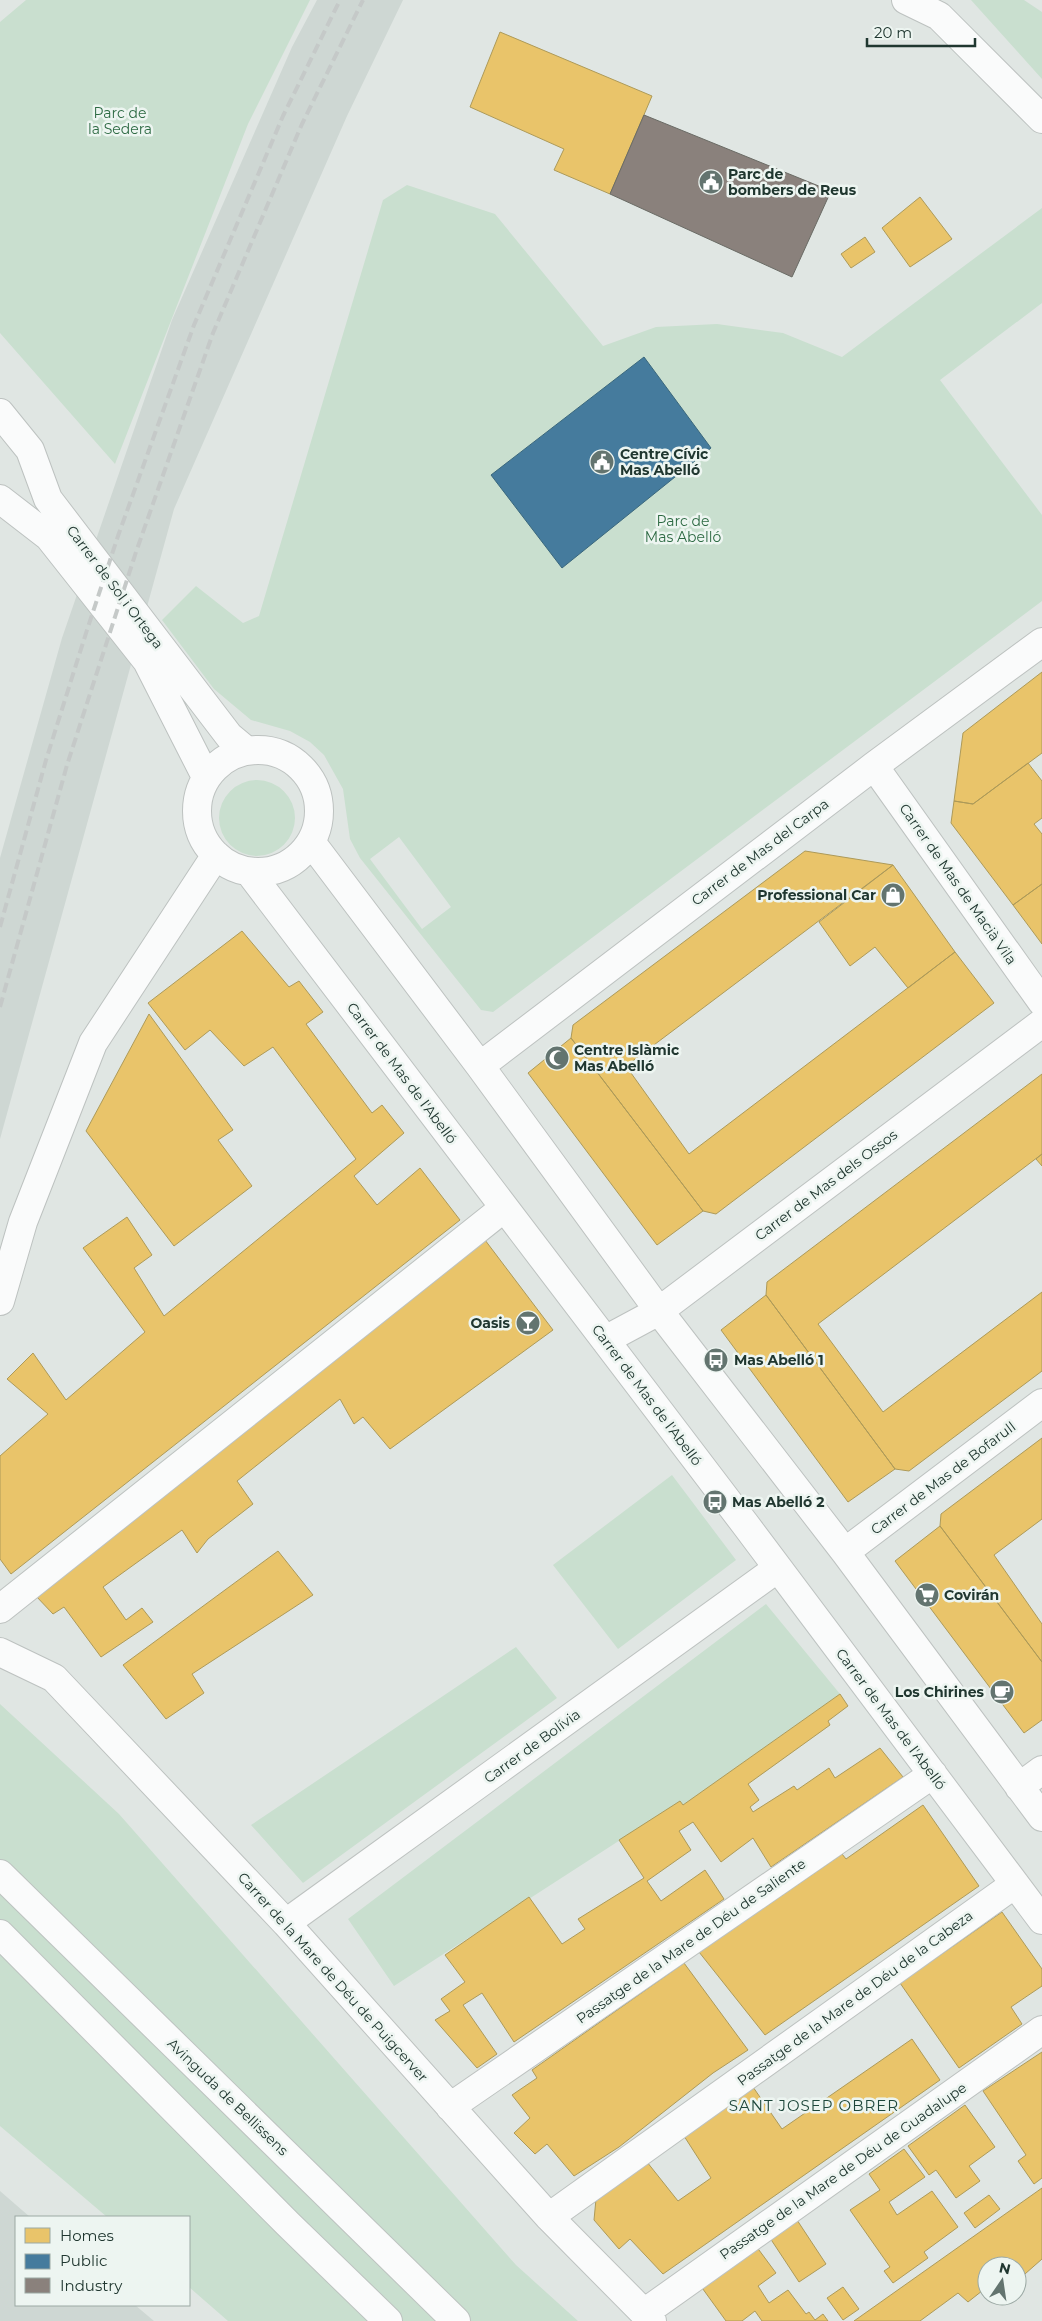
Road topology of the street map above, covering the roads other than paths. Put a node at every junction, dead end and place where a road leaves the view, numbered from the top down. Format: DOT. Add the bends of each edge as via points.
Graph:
graph roads {
  1 [pos="906,0"];
  2 [pos="1042,119"];
  3 [pos="0,412"];
  4 [pos="0,499"];
  5 [pos="1042,642"];
  6 [pos="248,751"];
  7 [pos="874,766"];
  8 [pos="206,777"];
  9 [pos="311,842"];
  10 [pos="216,856"];
  11 [pos="250,873"];
  12 [pos="1042,1002"];
  13 [pos="1042,1023"];
  14 [pos="480,1066"];
  15 [pos="504,1208"];
  16 [pos="0,1301"];
  17 [pos="659,1311"];
  18 [pos="605,1340"];
  19 [pos="1042,1404"];
  20 [pos="845,1552"];
  21 [pos="778,1568"];
  22 [pos="0,1609"];
  23 [pos="0,1652"];
  24 [pos="1042,1770"];
  25 [pos="933,1774"];
  26 [pos="1019,1787"];
  27 [pos="1042,1817"];
  28 [pos="0,1874"];
  29 [pos="1015,1884"];
  30 [pos="1042,1920"];
  31 [pos="286,1923"];
  32 [pos="0,1934"];
  33 [pos="1042,2030"];
  34 [pos="450,2107"];
  35 [pos="550,2217"];
  36 [pos="648,2317"];
  37 [pos="388,2321"];
  38 [pos="456,2321"];
  1 -- 2 [label="street" via="939,16"];
  3 -- 6 [label="street, Carrer de Sol i Ortega" via="30,450 48,499 229,736"];
  4 -- 8 [label="street, Carrer de Sol i Ortega" via="49,537 148,661"];
  5 -- 7 [label="street, Carrer de Mas del Carpa"];
  6 -- 8 [label="street" via="227,758"];
  6 -- 9 [label="street" via="262,750 282,755 303,769 316,792 319,814"];
  7 -- 12 [label="street, Carrer de Mas de Macià Vila"];
  7 -- 14 [label="street, Carrer de Mas del Carpa"];
  8 -- 10 [label="street" via="198,794 196,816 199,831"];
  9 -- 11 [label="street" via="296,860 271,872"];
  9 -- 14 [label="street"];
  10 -- 11 [label="street" via="232,868"];
  10 -- 16 [label="street" via="94,1043 23,1222"];
  11 -- 15 [label="street, Carrer de Mas de l'Abelló"];
  13 -- 17 [label="street, Carrer de Mas dels Ossos"];
  14 -- 17 [label="street"];
  15 -- 18 [label="street, Carrer de Mas de l'Abelló"];
  15 -- 22 [label="street"];
  17 -- 18 [label="street, Carrer de Mas dels Ossos"];
  17 -- 20 [label="street"];
  18 -- 21 [label="street, Carrer de Mas de l'Abelló"];
  19 -- 20 [label="street, Carrer de Mas de Bofarull"];
  20 -- 26 [label="street"];
  21 -- 25 [label="street, Carrer de Mas de l'Abelló"];
  21 -- 31 [label="street, Carrer de Bolívia"];
  23 -- 31 [label="street, Carrer de la Mare de Déu de Puigcerver" via="54,1678"];
  24 -- 26 [label="street"];
  25 -- 29 [label="street, Carrer de Mas de l'Abelló"];
  25 -- 34 [label="street, Passatge de la Mare de Déu de Saliente"];
  26 -- 27 [label="street"];
  28 -- 38 [label="street, Avinguda de Bellissens"];
  29 -- 30 [label="street, Carrer de Mas de l'Abelló"];
  29 -- 35 [label="street, Passatge de la Mare de Déu de la Cabeza"];
  31 -- 34 [label="street, Carrer de la Mare de Déu de Puigcerver"];
  32 -- 37 [label="street"];
  33 -- 36 [label="street, Passatge de la Mare de Déu de Guadalupe"];
  34 -- 35 [label="street, Carrer de la Mare de Déu de Puigcerver"];
  35 -- 36 [label="street, Carrer de la Mare de Déu de Puigcerver"];
}
